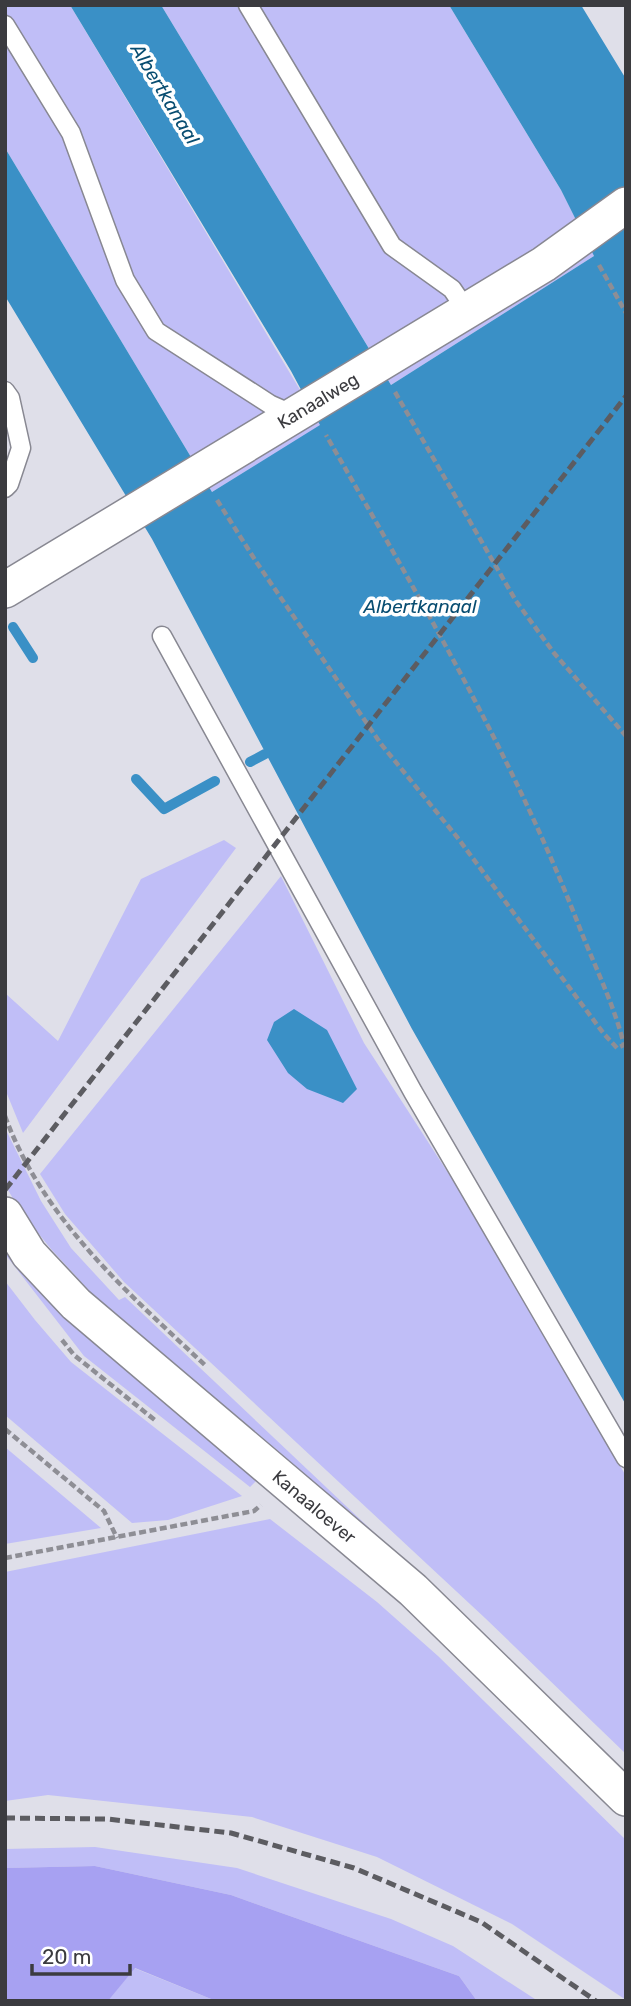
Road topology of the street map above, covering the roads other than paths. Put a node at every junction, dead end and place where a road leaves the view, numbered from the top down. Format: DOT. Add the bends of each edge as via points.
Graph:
graph roads {
  1 [pos="248,5"];
  2 [pos="5,24"];
  3 [pos="626,205"];
  4 [pos="467,311"];
  5 [pos="5,390"];
  6 [pos="307,420"];
  7 [pos="5,488"];
  8 [pos="5,590"];
  9 [pos="162,636"];
  10 [pos="5,1215"];
  11 [pos="626,1458"];
  12 [pos="626,1798"];
  1 -- 4 [label="lane" via="392,246 452,289"];
  2 -- 6 [label="lane" via="71,133 125,280 156,331 271,405"];
  3 -- 4 [label="street, Kanaalweg" via="544,264"];
  4 -- 6 [label="street, Kanaalweg"];
  5 -- 7 [label="lane" via="21,448"];
  6 -- 8 [label="street, Kanaalweg"];
  9 -- 11 [label="lane" via="413,1092"];
  10 -- 12 [label="street, Kanaaloever" via="29,1254 76,1304 413,1590"];
}
